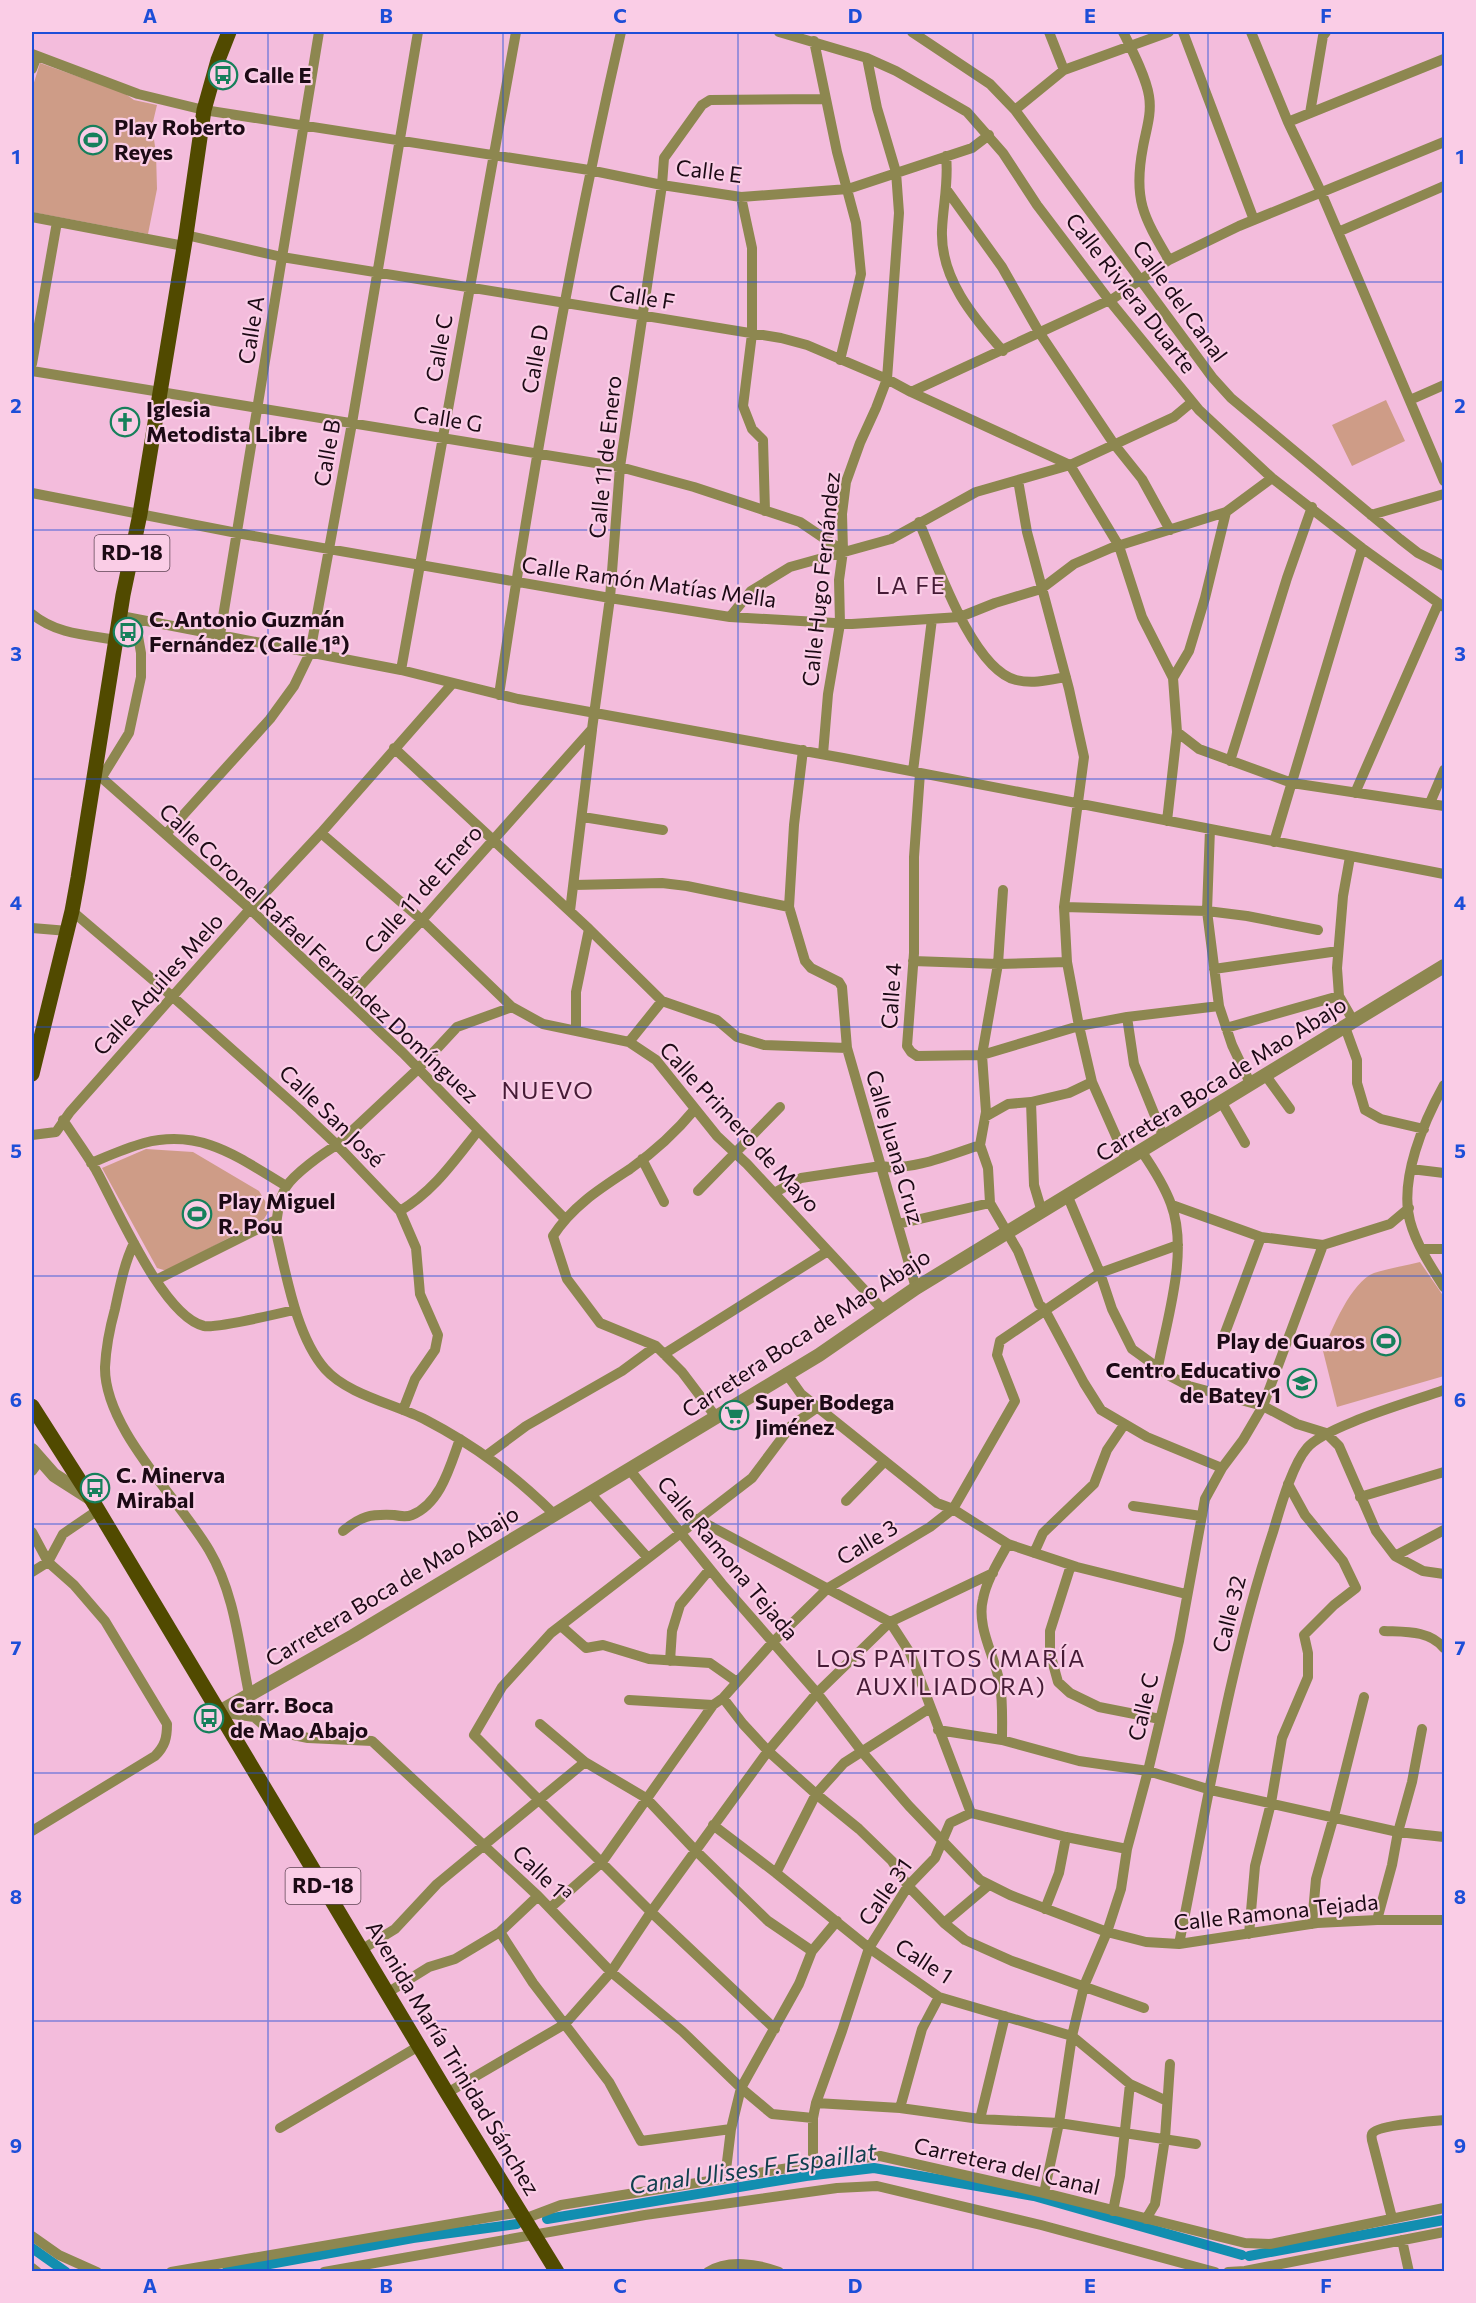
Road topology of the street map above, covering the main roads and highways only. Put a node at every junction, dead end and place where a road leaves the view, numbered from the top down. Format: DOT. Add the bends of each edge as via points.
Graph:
graph roads {
  1 [pos="229,32"];
  2 [pos="33,1064"];
  3 [pos="32,1406"];
  4 [pos="558,2271"];
  1 -- 2 [label="main road, RD-18" via="204,110 140,514 123,595 128,617 117,640 98,774 68,931"];
  3 -- 4 [label="main road, Avenida María Trinidad Sánchez / RD-18"];
}
